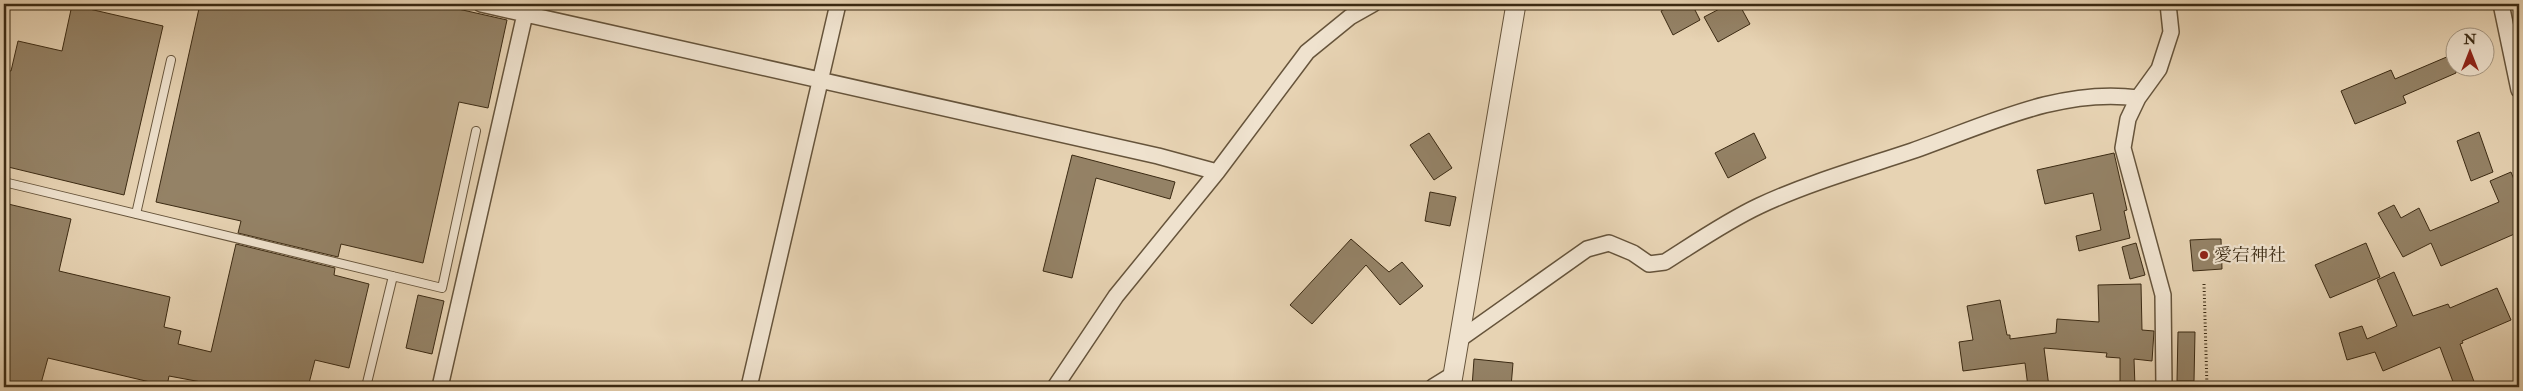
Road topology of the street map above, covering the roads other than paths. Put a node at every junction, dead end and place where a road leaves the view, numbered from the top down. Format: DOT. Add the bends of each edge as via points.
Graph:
graph roads {
  1 [pos="481,4"];
  2 [pos="838,4"];
  3 [pos="1373,4"];
  4 [pos="1516,4"];
  5 [pos="2168,4"];
  6 [pos="2501,4"];
  7 [pos="525,14"];
  8 [pos="2515,52"];
  9 [pos="171,60"];
  10 [pos="820,80"];
  11 [pos="2519,90"];
  12 [pos="2138,98"];
  13 [pos="476,131"];
  14 [pos="1217,172"];
  15 [pos="4,182"];
  16 [pos="136,214"];
  17 [pos="393,276"];
  18 [pos="1460,339"];
  19 [pos="1452,381"];
  20 [pos="366,387"];
  21 [pos="440,387"];
  22 [pos="748,387"];
  23 [pos="1055,387"];
  24 [pos="1433,387"];
  25 [pos="2164,387"];
  1 -- 7 [label="street"];
  2 -- 10 [label="street"];
  3 -- 14 [label="street" via="1350,17 1307,52"];
  4 -- 18 [label="street"];
  5 -- 12 [label="street" via="2171,32 2159,69"];
  6 -- 8 [label="street"];
  7 -- 10 [label="street"];
  7 -- 21 [label="street"];
  8 -- 11 [label="street"];
  9 -- 16 [label="lane"];
  10 -- 14 [label="street"];
  10 -- 22 [label="street"];
  12 -- 18 [label="street" via="2118,95 2090,97 2026,110 1759,206 1666,262 1650,264 1609,243 1587,249"];
  12 -- 25 [label="street" via="2128,119 2123,148 2163,295"];
  13 -- 17 [label="lane" via="442,288"];
  14 -- 23 [label="street" via="1116,296"];
  15 -- 16 [label="lane"];
  16 -- 17 [label="lane"];
  17 -- 20 [label="lane"];
  18 -- 19 [label="street"];
  19 -- 24 [label="street"];
}
